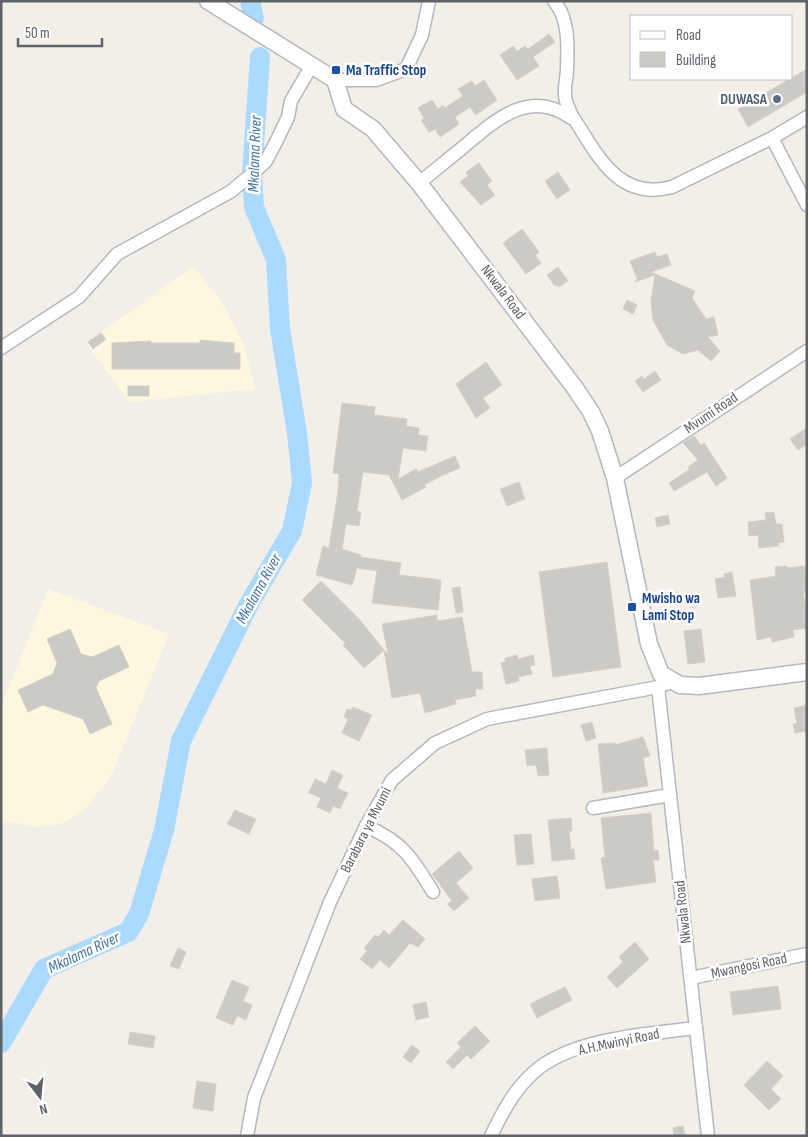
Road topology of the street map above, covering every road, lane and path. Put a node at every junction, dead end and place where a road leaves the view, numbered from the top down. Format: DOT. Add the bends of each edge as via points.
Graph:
graph roads {
  1 [pos="208,1"];
  2 [pos="429,1"];
  3 [pos="554,1"];
  4 [pos="312,65"];
  5 [pos="335,80"];
  6 [pos="807,117"];
  7 [pos="572,118"];
  8 [pos="772,138"];
  9 [pos="419,183"];
  10 [pos="807,205"];
  11 [pos="1,348"];
  12 [pos="807,351"];
  13 [pos="615,478"];
  14 [pos="807,672"];
  15 [pos="664,682"];
  16 [pos="670,795"];
  17 [pos="593,808"];
  18 [pos="366,826"];
  19 [pos="433,892"];
  20 [pos="807,954"];
  21 [pos="691,978"];
  22 [pos="696,1028"];
  23 [pos="247,1136"];
  24 [pos="491,1136"];
  25 [pos="708,1136"];
  1 -- 4 [label="street"];
  2 -- 5 [label="street" via="422,35 406,69 376,80"];
  3 -- 8 [label="street" via="564,18 567,104 607,168 623,183 655,189 672,186"];
  4 -- 5 [label="street"];
  4 -- 11 [label="street" via="291,101 288,117 266,161 252,174 230,192 117,254 78,297"];
  5 -- 9 [label="street, Nkwala Road" via="344,109 373,128"];
  6 -- 8 [label="street"];
  7 -- 9 [label="street" via="544,106 523,107 507,113"];
  8 -- 10 [label="street"];
  9 -- 13 [label="street, Nkwala Road" via="580,396 600,432"];
  12 -- 13 [label="street, Mvumi Road"];
  13 -- 15 [label="street, Nkwala Road" via="649,644"];
  14 -- 15 [label="street" via="699,686"];
  15 -- 16 [label="street, Nkwala Road"];
  15 -- 18 [label="street, Barabara ya Mvumi" via="487,719 436,743 392,780"];
  16 -- 17 [label="street"];
  16 -- 21 [label="street, Nkwala Road"];
  18 -- 19 [label="street" via="388,835 414,861"];
  18 -- 23 [label="street, Barabara ya Mvumi" via="330,902 269,1058 254,1098"];
  20 -- 21 [label="street, Mwangosi Road"];
  21 -- 22 [label="street, Nkwala Road"];
  22 -- 24 [label="street, A.H.Mwinyi Road" via="583,1047 553,1059 533,1072 504,1108"];
  22 -- 25 [label="street, Nkwala Road"];
}
